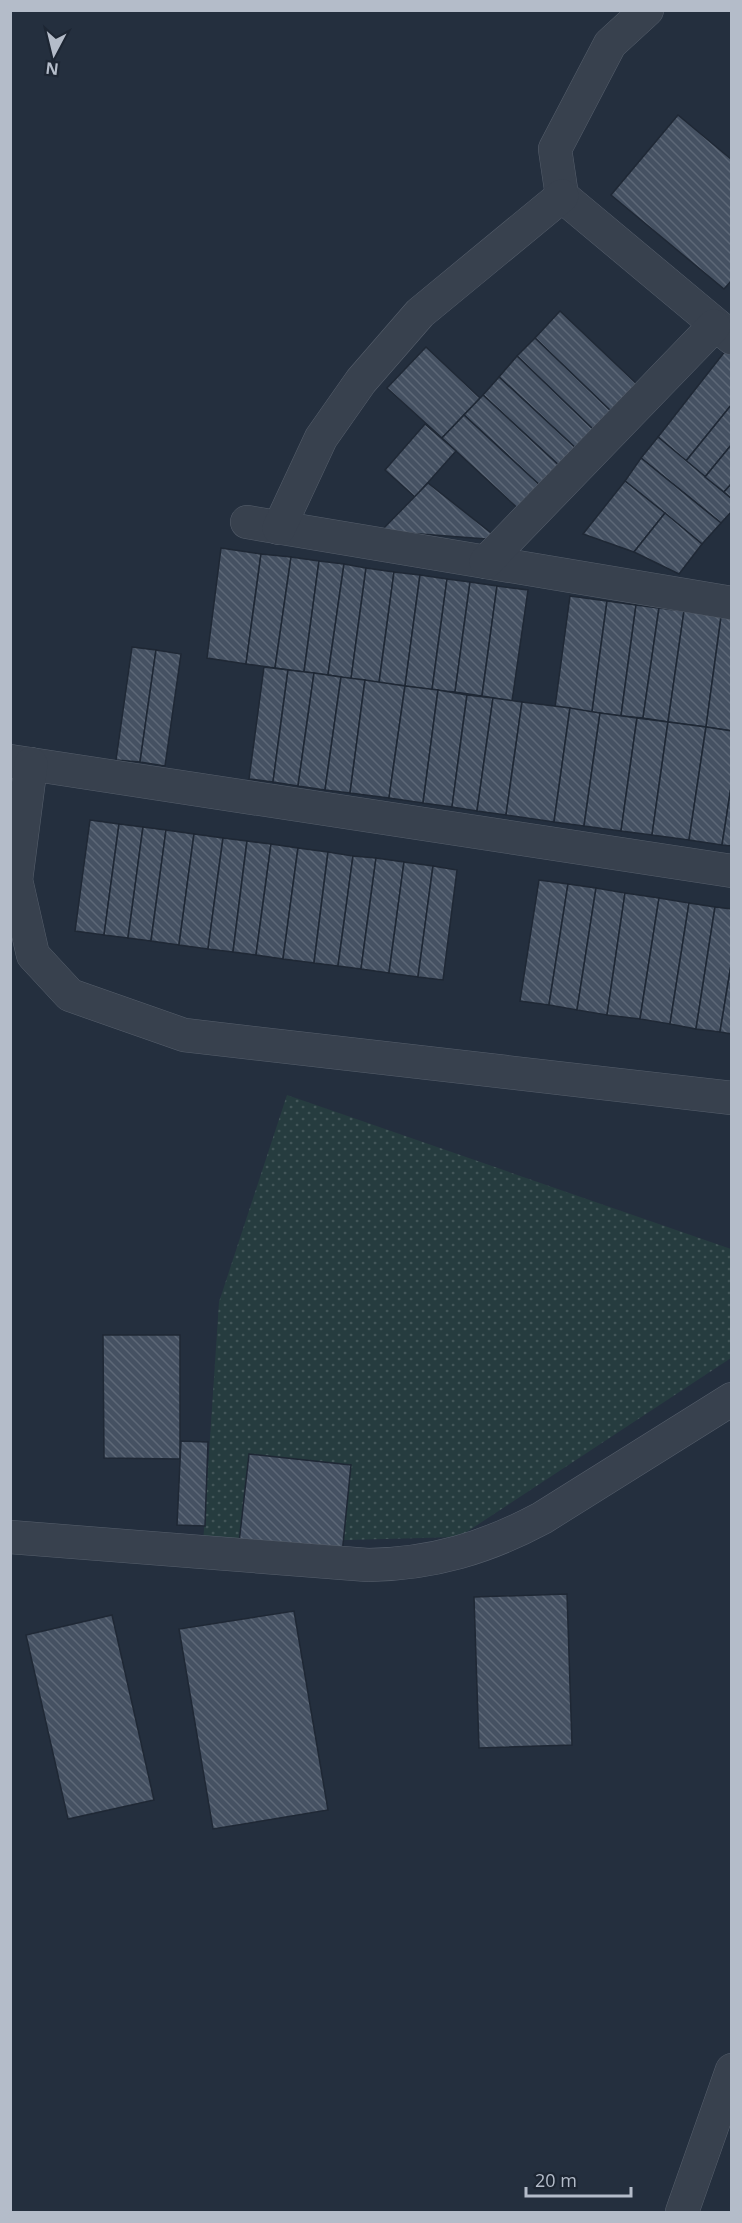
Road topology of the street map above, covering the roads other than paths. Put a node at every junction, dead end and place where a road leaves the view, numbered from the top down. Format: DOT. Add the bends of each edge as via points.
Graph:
graph roads {
  1 [pos="647,10"];
  2 [pos="562,196"];
  3 [pos="723,332"];
  4 [pos="246,522"];
  5 [pos="279,528"];
  6 [pos="486,562"];
  7 [pos="732,603"];
  8 [pos="20,763"];
  9 [pos="732,871"];
  10 [pos="732,1098"];
  11 [pos="732,1399"];
  12 [pos="10,1537"];
  13 [pos="732,2070"];
  14 [pos="682,2212"];
  1 -- 2 [label="street" via="610,44 555,149"];
  2 -- 3 [label="street"];
  2 -- 5 [label="street" via="420,313 361,381 321,438"];
  3 -- 6 [label="street"];
  4 -- 5 [label="street"];
  5 -- 6 [label="street"];
  6 -- 7 [label="street"];
  8 -- 9 [label="street"];
  8 -- 10 [label="street" via="16,880 33,955 70,995 184,1035"];
  11 -- 12 [label="street" via="542,1518 493,1542 441,1559 368,1565"];
  13 -- 14 [label="street"];
}
